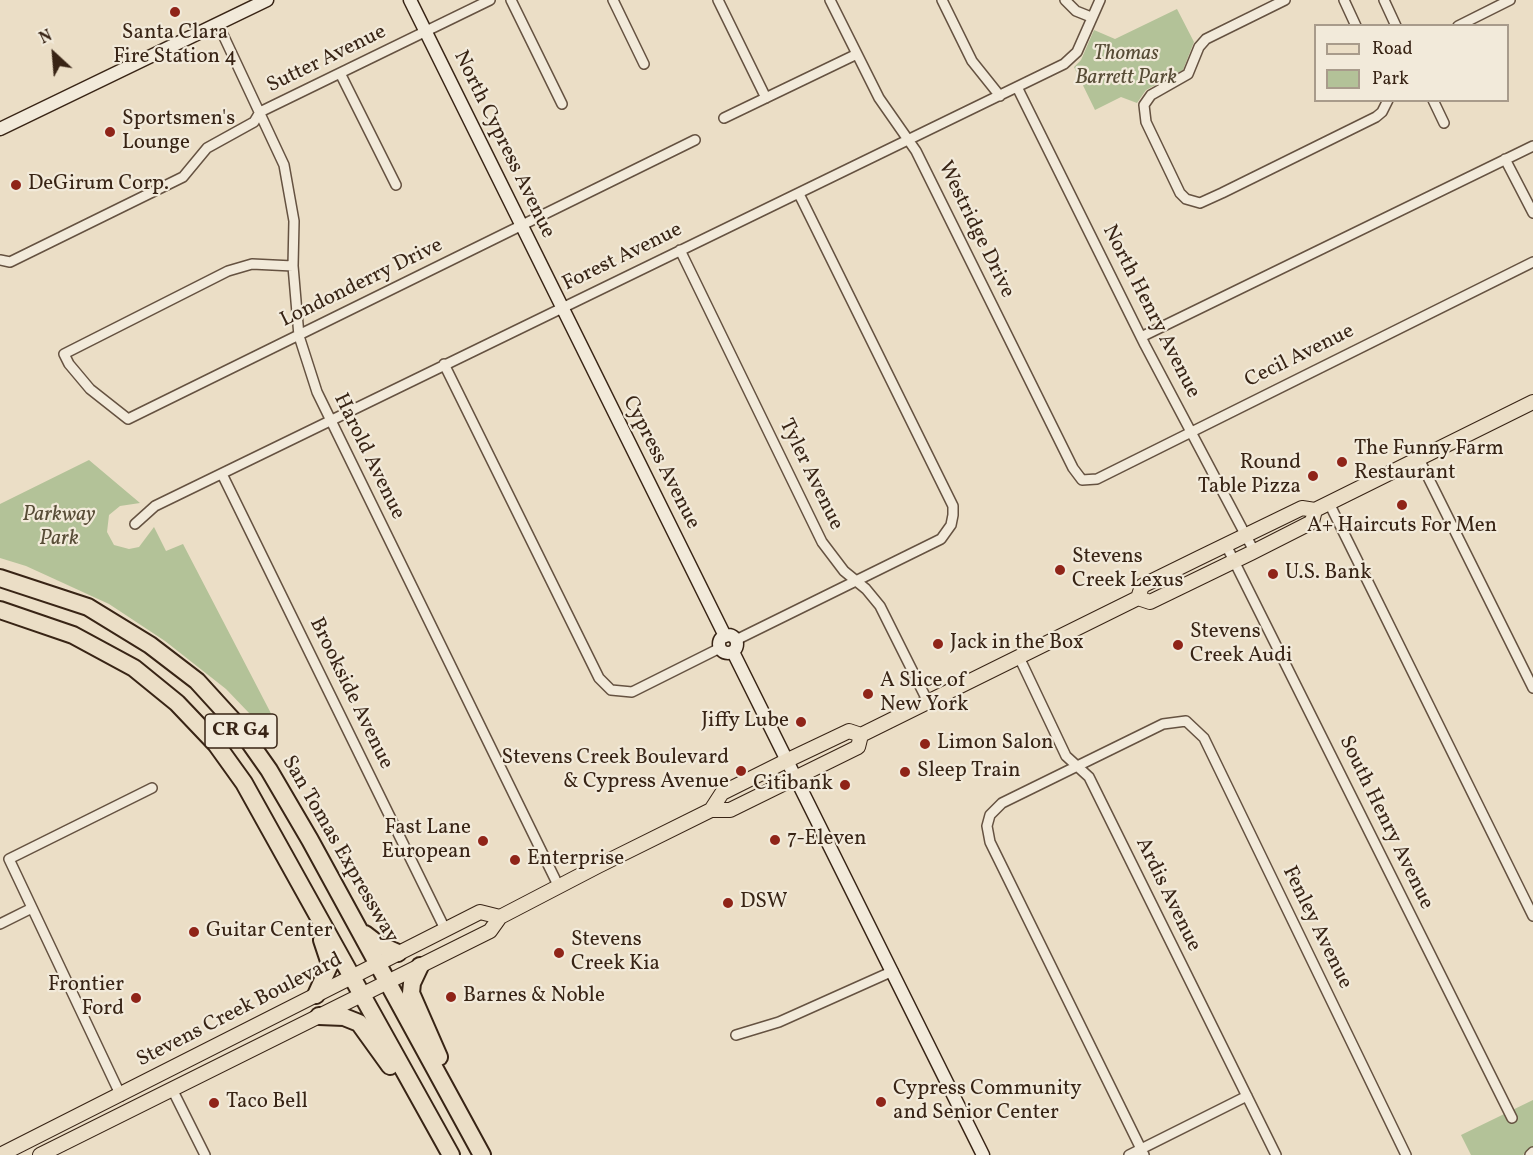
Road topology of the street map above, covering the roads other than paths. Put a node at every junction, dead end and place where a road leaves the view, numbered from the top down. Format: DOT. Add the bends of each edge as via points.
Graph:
graph roads {
  1 [pos="267,0"];
  2 [pos="410,0"];
  3 [pos="490,0"];
  4 [pos="511,0"];
  5 [pos="613,0"];
  6 [pos="718,0"];
  7 [pos="830,0"];
  8 [pos="942,0"];
  9 [pos="1065,0"];
  10 [pos="1100,0"];
  11 [pos="1285,0"];
  12 [pos="1344,0"];
  13 [pos="1384,0"];
  14 [pos="1510,0"];
  15 [pos="1091,17"];
  16 [pos="218,24"];
  17 [pos="1355,24"];
  18 [pos="1395,24"];
  19 [pos="1462,24"];
  20 [pos="425,32"];
  21 [pos="857,54"];
  22 [pos="644,64"];
  23 [pos="340,73"];
  24 [pos="1017,87"];
  25 [pos="1000,96"];
  26 [pos="766,98"];
  27 [pos="1387,102"];
  28 [pos="1434,102"];
  29 [pos="562,104"];
  30 [pos="260,112"];
  31 [pos="724,118"];
  32 [pos="1444,123"];
  33 [pos="3,126"];
  34 [pos="695,140"];
  35 [pos="908,140"];
  36 [pos="1533,146"];
  37 [pos="1505,159"];
  38 [pos="396,185"];
  39 [pos="799,194"];
  40 [pos="1533,213"];
  41 [pos="521,226"];
  42 [pos="680,250"];
  43 [pos="0,260"];
  44 [pos="1533,262"];
  45 [pos="293,266"];
  46 [pos="560,308"];
  47 [pos="299,336"];
  48 [pos="1141,337"];
  49 [pos="444,364"];
  50 [pos="1533,402"];
  51 [pos="330,422"];
  52 [pos="1191,431"];
  53 [pos="1419,459"];
  54 [pos="222,474"];
  55 [pos="1082,480"];
  56 [pos="1329,504"];
  57 [pos="1315,510"];
  58 [pos="135,524"];
  59 [pos="1246,535"];
  60 [pos="1226,545"];
  61 [pos="1254,551"];
  62 [pos="1234,561"];
  63 [pos="0,578"];
  64 [pos="855,581"];
  65 [pos="1138,598"];
  66 [pos="0,610"];
  67 [pos="728,644"];
  68 [pos="1019,657"];
  69 [pos="1533,688"];
  70 [pos="928,702"];
  71 [pos="861,735"];
  72 [pos="788,760"];
  73 [pos="1076,766"];
  74 [pos="796,778"];
  75 [pos="152,788"];
  76 [pos="711,810"];
  77 [pos="296,876"];
  78 [pos="558,885"];
  79 [pos="32,908"];
  80 [pos="1533,916"];
  81 [pos="500,917"];
  82 [pos="356,923"];
  83 [pos="0,924"];
  84 [pos="445,929"];
  85 [pos="398,953"];
  86 [pos="378,963"];
  87 [pos="420,966"];
  88 [pos="893,971"];
  89 [pos="352,976"];
  90 [pos="387,982"];
  91 [pos="316,995"];
  92 [pos="362,995"];
  93 [pos="319,1016"];
  94 [pos="736,1035"];
  95 [pos="186,1063"];
  96 [pos="172,1089"];
  97 [pos="447,1089"];
  98 [pos="121,1096"];
  99 [pos="1247,1096"];
  100 [pos="431,1118"];
  101 [pos="1512,1118"];
  102 [pos="103,1123"];
  103 [pos="1143,1152"];
  104 [pos="0,1155"];
  105 [pos="40,1155"];
  106 [pos="205,1155"];
  107 [pos="451,1155"];
  108 [pos="482,1155"];
  109 [pos="982,1155"];
  110 [pos="1129,1155"];
  111 [pos="1276,1155"];
  112 [pos="1406,1155"];
  1 -- 16 [label="street"];
  2 -- 20 [label="street, North Cypress Avenue"];
  3 -- 20 [label="street, Sutter Avenue"];
  4 -- 29 [label="street"];
  5 -- 22 [label="street"];
  6 -- 26 [label="street"];
  7 -- 21 [label="street, Westridge Drive"];
  8 -- 25 [label="street" via="972,61"];
  9 -- 15 [label="street" via="1076,11"];
  10 -- 15 [label="street, Forest Avenue"];
  11 -- 27 [label="street" via="1206,39 1188,74 1151,95 1144,105 1144,119 1180,193 1200,203 1376,117"];
  12 -- 17 [label="street"];
  13 -- 18 [label="street"];
  14 -- 19 [label="street"];
  15 -- 24 [label="street, Forest Avenue" via="1074,57"];
  16 -- 30 [label="street, Harold Avenue"];
  16 -- 33 [label="street"];
  20 -- 23 [label="street, Sutter Avenue"];
  20 -- 41 [label="street, North Cypress Avenue"];
  21 -- 26 [label="street"];
  21 -- 35 [label="street, Westridge Drive" via="879,98"];
  23 -- 30 [label="street, Sutter Avenue"];
  23 -- 38 [label="street"];
  24 -- 25 [label="street, Forest Avenue"];
  24 -- 48 [label="street, North Henry Avenue"];
  25 -- 35 [label="street, Forest Avenue"];
  26 -- 31 [label="street"];
  28 -- 32 [label="street"];
  30 -- 43 [label="street, Sutter Avenue" via="254,122 207,148 183,177 10,262"];
  30 -- 45 [label="street, Harold Avenue" via="284,165 294,221"];
  34 -- 41 [label="street, Londonderry Drive"];
  35 -- 39 [label="street, Forest Avenue"];
  35 -- 55 [label="street, Westridge Drive"];
  36 -- 37 [label="street"];
  37 -- 40 [label="street"];
  37 -- 48 [label="street"];
  39 -- 42 [label="street, Forest Avenue"];
  39 -- 64 [label="street" via="953,506 951,525 941,539"];
  41 -- 46 [label="street, North Cypress Avenue"];
  41 -- 47 [label="street, Londonderry Drive"];
  42 -- 46 [label="street, Forest Avenue"];
  42 -- 64 [label="street, Tyler Avenue" via="822,542"];
  44 -- 52 [label="street, Cecil Avenue"];
  45 -- 47 [label="street, Harold Avenue"];
  45 -- 47 [label="street, Londonderry Drive" via="252,264 228,271 64,354 90,389 128,419"];
  46 -- 49 [label="street, Forest Avenue"];
  46 -- 67 [label="street, Cypress Avenue"];
  47 -- 51 [label="street, Harold Avenue"];
  48 -- 52 [label="street, North Henry Avenue"];
  49 -- 51 [label="street, Forest Avenue"];
  49 -- 67 [label="street" via="599,678 611,690 632,692"];
  50 -- 53 [label="main road, Stevens Creek Boulevard"];
  51 -- 54 [label="street, Forest Avenue"];
  51 -- 78 [label="street, Harold Avenue"];
  52 -- 55 [label="street, Cecil Avenue" via="1097,479"];
  52 -- 59 [label="street, North Henry Avenue"];
  53 -- 56 [label="main road, Stevens Creek Boulevard"];
  53 -- 69 [label="street"];
  54 -- 58 [label="street, Forest Avenue" via="155,506"];
  54 -- 84 [label="street, Brookside Avenue"];
  56 -- 57 [label="main road, Stevens Creek Boulevard"];
  56 -- 80 [label="street"];
  57 -- 59 [label="main road, Stevens Creek Boulevard" via="1302,507"];
  57 -- 61 [label="main road, Stevens Creek Boulevard" via="1312,522"];
  59 -- 60 [label="main road, Stevens Creek Boulevard"];
  59 -- 61 [label="street, North Henry Avenue"];
  60 -- 62 [label="street, South Henry Avenue"];
  60 -- 65 [label="main road, Stevens Creek Boulevard" via="1142,586"];
  61 -- 62 [label="main road, Stevens Creek Boulevard"];
  62 -- 65 [label="main road, Stevens Creek Boulevard" via="1150,602"];
  62 -- 101 [label="street, South Henry Avenue"];
  63 -- 82 [label="highway, San Tomas Expressway / CR G4" via="88,607 150,645 197,681 238,726 269,770"];
  64 -- 67 [label="street"];
  64 -- 70 [label="street, Tyler Avenue" via="880,606"];
  65 -- 68 [label="main road, Stevens Creek Boulevard"];
  66 -- 77 [label="highway, CR G4" via="73,634 134,668 177,702 216,744 244,783"];
  67 -- 72 [label="street"];
  68 -- 70 [label="main road, Stevens Creek Boulevard"];
  68 -- 73 [label="street, Ardis Avenue" via="1066,756"];
  70 -- 71 [label="main road, Stevens Creek Boulevard"];
  71 -- 72 [label="main road, Stevens Creek Boulevard" via="849,731"];
  71 -- 74 [label="main road, Stevens Creek Boulevard" via="858,747"];
  72 -- 74 [label="street"];
  72 -- 76 [label="main road, Stevens Creek Boulevard" via="722,793"];
  73 -- 99 [label="street, Ardis Avenue" via="1089,777"];
  73 -- 103 [label="street" via="1002,803 988,820 987,831"];
  73 -- 112 [label="street, Fenley Avenue" via="1163,724 1186,721 1204,738"];
  74 -- 76 [label="main road, Stevens Creek Boulevard" via="730,810"];
  74 -- 88 [label="street"];
  75 -- 79 [label="street" via="9,859"];
  76 -- 78 [label="main road, Stevens Creek Boulevard"];
  77 -- 89 [label="highway, CR G4"];
  77 -- 91 [label="highway" via="330,964"];
  78 -- 81 [label="main road, Stevens Creek Boulevard"];
  79 -- 83 [label="street"];
  79 -- 98 [label="street"];
  81 -- 84 [label="main road, Stevens Creek Boulevard" via="480,912"];
  81 -- 87 [label="main road, Stevens Creek Boulevard" via="490,931"];
  82 -- 85 [label="highway" via="378,944"];
  82 -- 86 [label="highway, San Tomas Expressway / CR G4"];
  84 -- 85 [label="main road, Stevens Creek Boulevard"];
  85 -- 86 [label="main road, Stevens Creek Boulevard"];
  86 -- 89 [label="main road, Stevens Creek Boulevard"];
  86 -- 90 [label="highway, San Tomas Expressway / CR G4"];
  87 -- 90 [label="main road, Stevens Creek Boulevard"];
  87 -- 97 [label="highway" via="411,993 444,1068"];
  88 -- 94 [label="street" via="779,1022"];
  88 -- 109 [label="street"];
  89 -- 91 [label="main road, Stevens Creek Boulevard"];
  89 -- 92 [label="highway, CR G4"];
  90 -- 92 [label="main road, Stevens Creek Boulevard"];
  90 -- 97 [label="highway, San Tomas Expressway / CR G4"];
  91 -- 95 [label="main road, Stevens Creek Boulevard"];
  92 -- 93 [label="main road, Stevens Creek Boulevard"];
  92 -- 100 [label="highway, CR G4"];
  93 -- 96 [label="main road, Stevens Creek Boulevard"];
  93 -- 100 [label="highway" via="344,1017 365,1028 404,1088"];
  95 -- 96 [label="main road"];
  95 -- 98 [label="main road, Stevens Creek Boulevard"];
  96 -- 102 [label="main road, Stevens Creek Boulevard"];
  96 -- 106 [label="street"];
  97 -- 108 [label="highway, San Tomas Expressway / CR G4"];
  98 -- 102 [label="main road"];
  98 -- 104 [label="main road, Stevens Creek Boulevard"];
  99 -- 103 [label="street"];
  99 -- 111 [label="street, Ardis Avenue"];
  100 -- 107 [label="highway, CR G4"];
  102 -- 105 [label="main road, Stevens Creek Boulevard"];
  103 -- 110 [label="street"];
}
